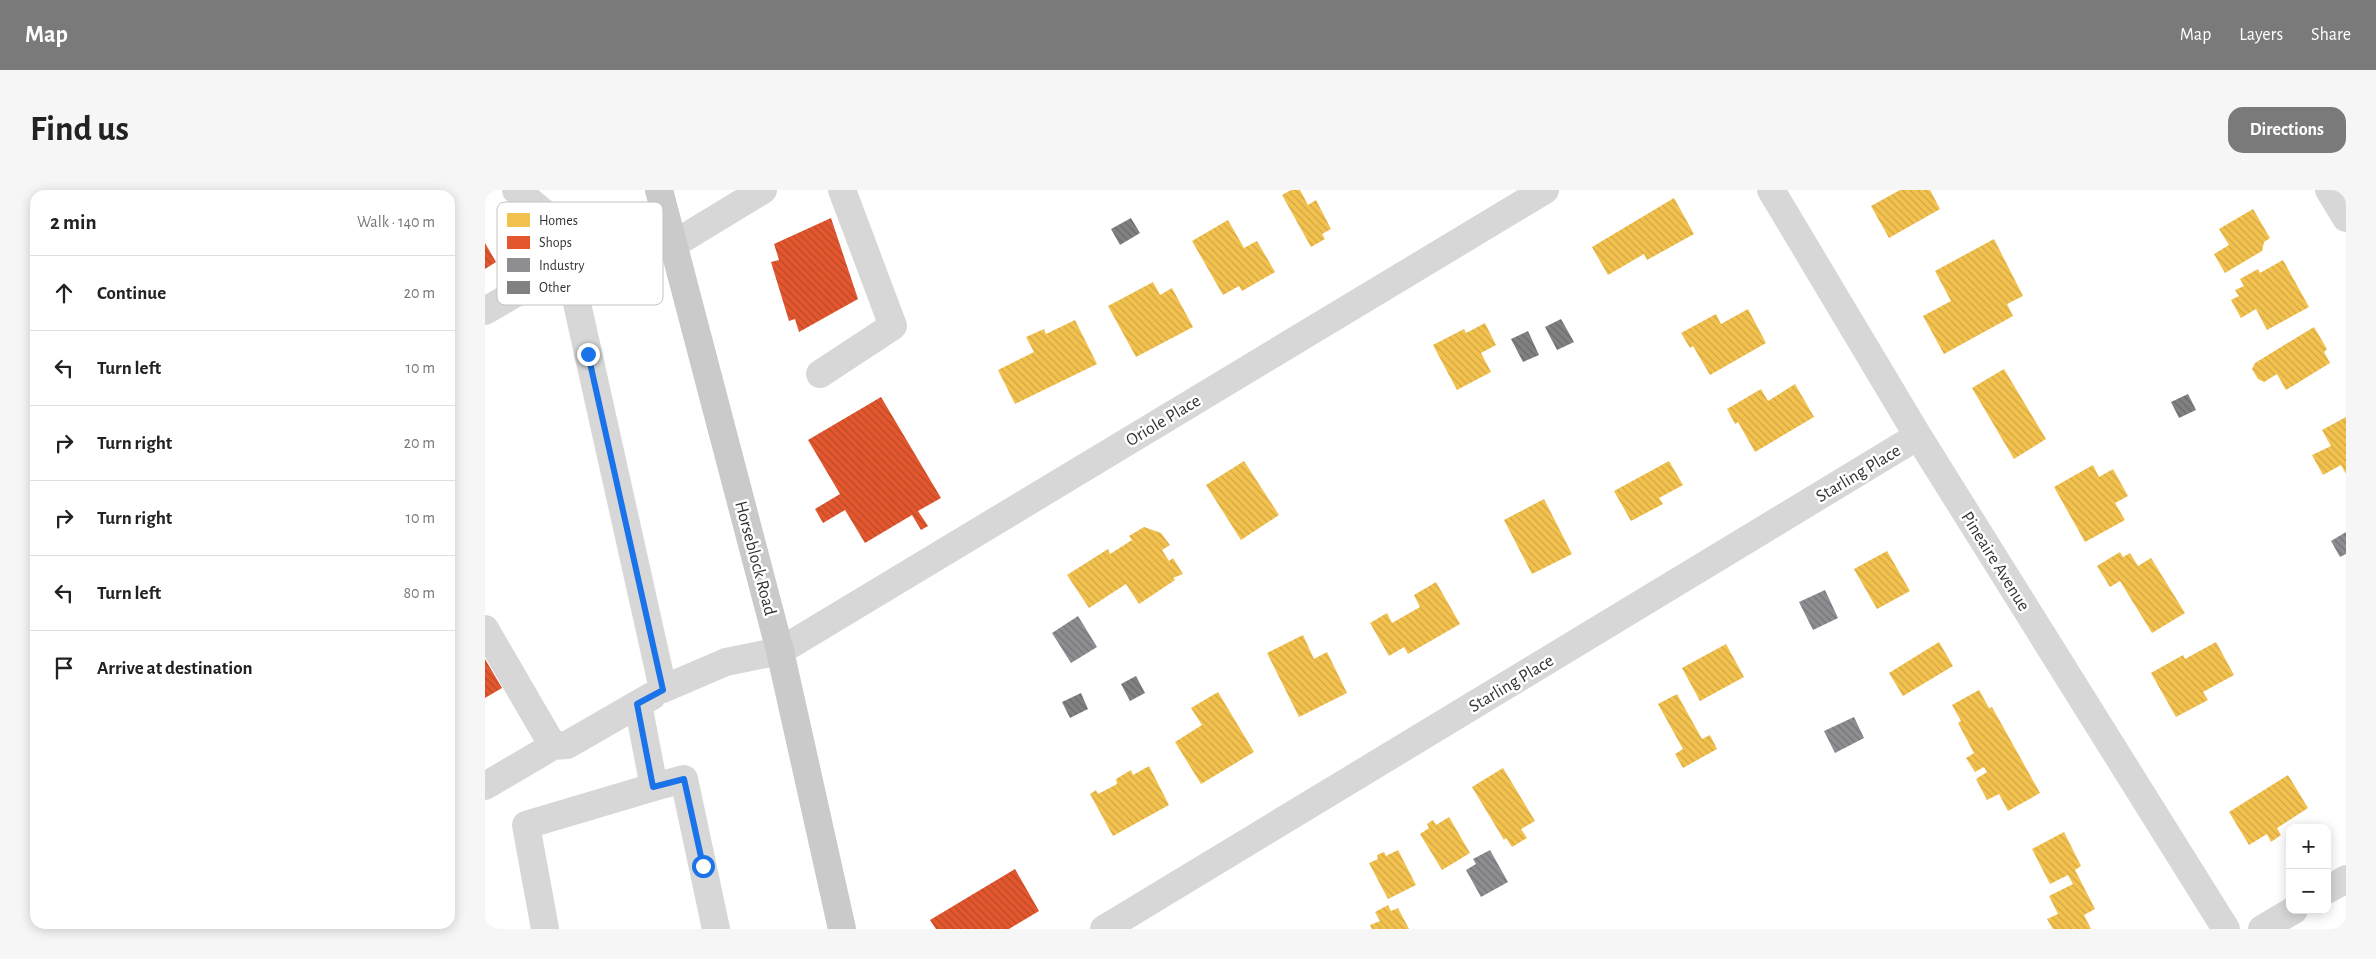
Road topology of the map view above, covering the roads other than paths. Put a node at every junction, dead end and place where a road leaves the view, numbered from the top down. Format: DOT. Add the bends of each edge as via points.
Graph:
graph roads {
  1 [pos="516,190"];
  2 [pos="763,190"];
  3 [pos="842,190"];
  4 [pos="1545,190"];
  5 [pos="1771,190"];
  6 [pos="2329,190"];
  7 [pos="531,202"];
  8 [pos="663,204"];
  9 [pos="2346,218"];
  10 [pos="674,244"];
  11 [pos="663,247"];
  12 [pos="497,304"];
  13 [pos="577,305"];
  14 [pos="485,311"];
  15 [pos="820,374"];
  16 [pos="1918,436"];
  17 [pos="485,629"];
  18 [pos="780,651"];
  19 [pos="663,690"];
  20 [pos="637,704"];
  21 [pos="553,746"];
  22 [pos="485,786"];
  23 [pos="653,787"];
  24 [pos="2346,879"];
  25 [pos="2331,888"];
  26 [pos="2287,914"];
  27 [pos="545,929"];
  28 [pos="716,929"];
  29 [pos="842,929"];
  30 [pos="1104,929"];
  31 [pos="2226,929"];
  32 [pos="2262,929"];
  1 -- 7 [label="street"];
  2 -- 10 [label="street"];
  3 -- 15 [label="street" via="893,326"];
  4 -- 18 [label="street, Oriole Place"];
  5 -- 16 [label="street, Pineaire Avenue"];
  6 -- 9 [label="street"];
  8 -- 10 [label="main road, Horseblock Road"];
  10 -- 11 [label="street"];
  10 -- 18 [label="main road, Horseblock Road"];
  12 -- 14 [label="street"];
  13 -- 19 [label="street"];
  16 -- 30 [label="street, Starling Place"];
  16 -- 31 [label="street, Pineaire Avenue"];
  17 -- 21 [label="street"];
  18 -- 19 [label="street, Oriole Place" via="726,662"];
  18 -- 29 [label="main road, Horseblock Road"];
  19 -- 20 [label="street, Oriole Place"];
  20 -- 21 [label="street, Oriole Place" via="567,745"];
  20 -- 23 [label="street"];
  21 -- 22 [label="street, Oriole Place"];
  23 -- 27 [label="street" via="526,826"];
  23 -- 28 [label="street" via="684,779"];
  24 -- 25 [label="street"];
  26 -- 32 [label="street"];
}
